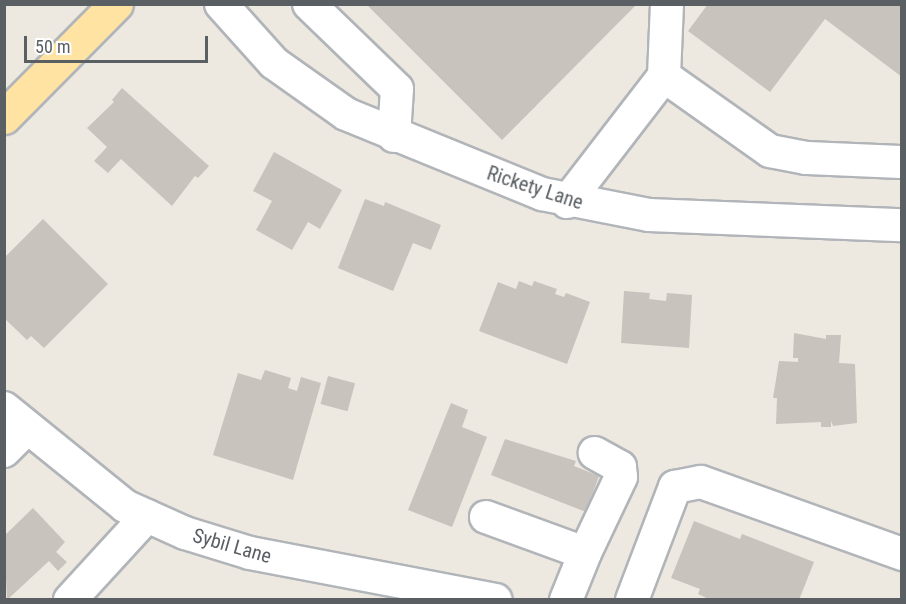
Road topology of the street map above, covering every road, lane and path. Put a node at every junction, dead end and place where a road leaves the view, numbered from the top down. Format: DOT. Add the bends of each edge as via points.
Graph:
graph roads {
  1 [pos="116,4"];
  2 [pos="221,4"];
  3 [pos="309,4"];
  4 [pos="667,4"];
  5 [pos="664,76"];
  6 [pos="4,117"];
  7 [pos="394,136"];
  8 [pos="902,162"];
  9 [pos="567,202"];
  10 [pos="902,225"];
  11 [pos="15,419"];
  12 [pos="4,451"];
  13 [pos="595,453"];
  14 [pos="147,516"];
  15 [pos="486,517"];
  16 [pos="585,554"];
  17 [pos="902,554"];
  18 [pos="70,600"];
  19 [pos="496,600"];
  20 [pos="566,600"];
  21 [pos="632,600"];
  1 -- 6 [label="main road"];
  2 -- 7 [label="street, Rickety Lane" via="254,44 296,81 345,114"];
  3 -- 7 [label="street" via="397,89"];
  4 -- 5 [label="street"];
  5 -- 8 [label="street" via="770,151 806,158"];
  5 -- 9 [label="street"];
  7 -- 9 [label="street, Rickety Lane"];
  9 -- 10 [label="street, Rickety Lane" via="650,215"];
  11 -- 12 [label="street"];
  11 -- 14 [label="street, Sybil Lane" via="125,506"];
  13 -- 16 [label="street" via="620,467 621,477"];
  14 -- 18 [label="street"];
  14 -- 19 [label="street, Sybil Lane" via="250,553"];
  15 -- 16 [label="street"];
  16 -- 20 [label="street"];
  17 -- 21 [label="street" via="701,482 675,487"];
}
